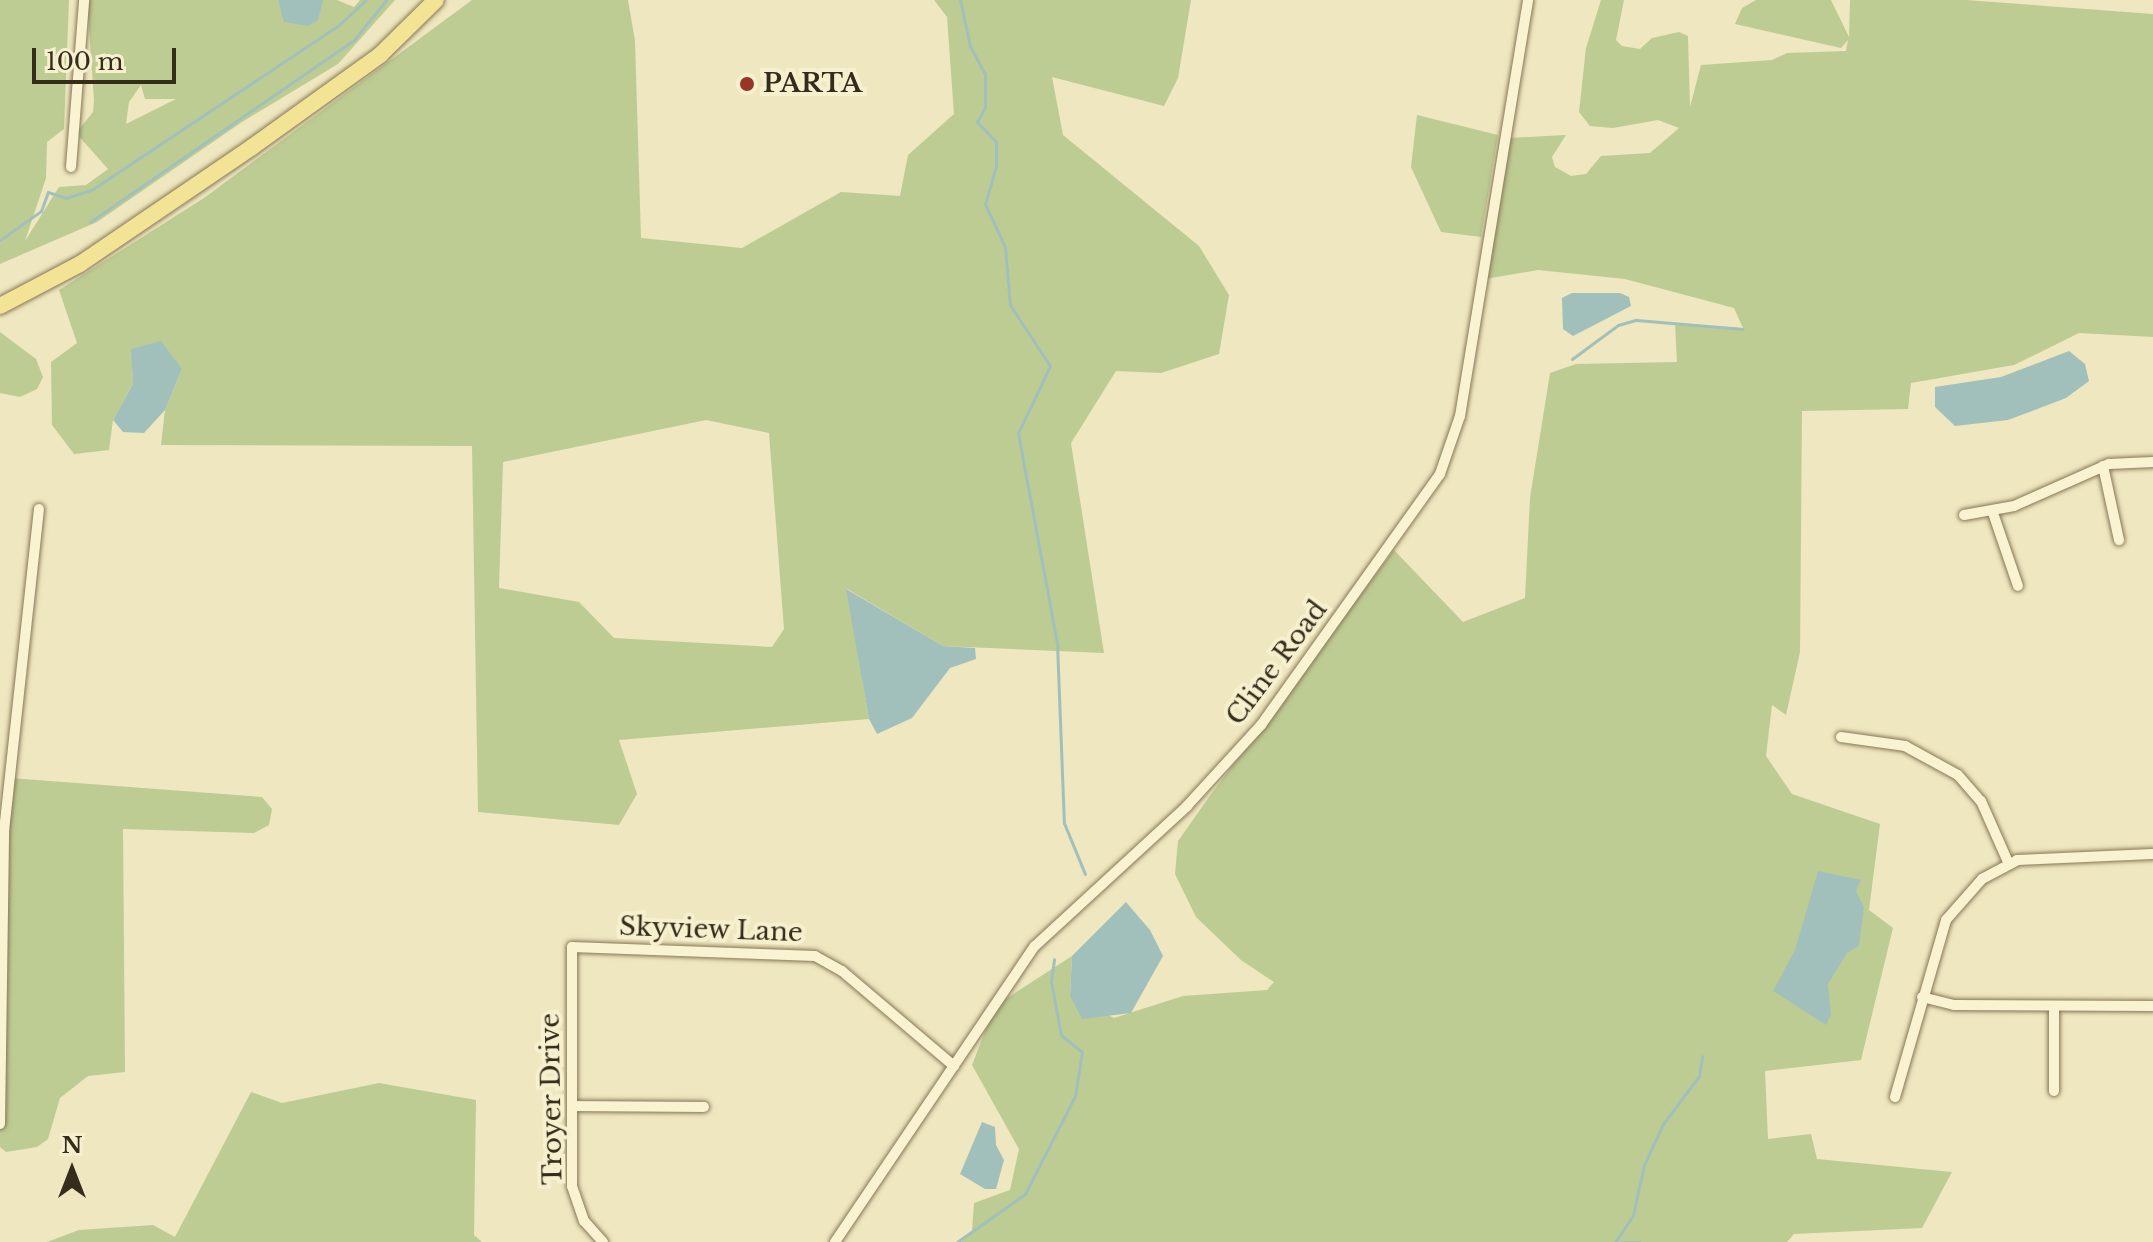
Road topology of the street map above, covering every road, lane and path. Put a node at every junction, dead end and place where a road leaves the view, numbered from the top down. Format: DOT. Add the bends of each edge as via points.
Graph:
graph roads {
  1 [pos="84,0"];
  2 [pos="436,0"];
  3 [pos="1528,0"];
  4 [pos="71,167"];
  5 [pos="0,306"];
  6 [pos="2153,462"];
  7 [pos="2103,466"];
  8 [pos="39,509"];
  9 [pos="1993,513"];
  10 [pos="1964,515"];
  11 [pos="2119,540"];
  12 [pos="2018,586"];
  13 [pos="1841,737"];
  14 [pos="2153,854"];
  15 [pos="2008,862"];
  16 [pos="573,995"];
  17 [pos="1922,997"];
  18 [pos="2054,1006"];
  19 [pos="2153,1006"];
  20 [pos="954,1066"];
  21 [pos="2054,1091"];
  22 [pos="1895,1097"];
  23 [pos="572,1106"];
  24 [pos="704,1107"];
  25 [pos="0,1124"];
  26 [pos="603,1242"];
  27 [pos="835,1242"];
  1 -- 4 [label="street"];
  2 -- 5 [label="main road" via="371,61 252,147 80,264"];
  3 -- 20 [label="street, Cline Road" via="1460,416 1440,474 1261,725 1187,806 1041,940"];
  6 -- 7 [label="street"];
  7 -- 9 [label="street"];
  7 -- 11 [label="street"];
  8 -- 25 [label="street" via="4,831"];
  9 -- 10 [label="street"];
  9 -- 12 [label="street"];
  13 -- 15 [label="street" via="1905,746 1958,775 1981,801"];
  14 -- 15 [label="street"];
  15 -- 17 [label="street" via="1982,879 1946,920"];
  16 -- 20 [label="street, Skyview Lane" via="570,953 577,946 806,954 842,971"];
  16 -- 23 [label="street, Troyer Drive"];
  17 -- 18 [label="street" via="1954,1005"];
  17 -- 22 [label="street"];
  18 -- 19 [label="street"];
  18 -- 21 [label="street"];
  20 -- 27 [label="street, Cline Road"];
  23 -- 24 [label="street"];
  23 -- 26 [label="street, Troyer Drive" via="575,1198"];
}
